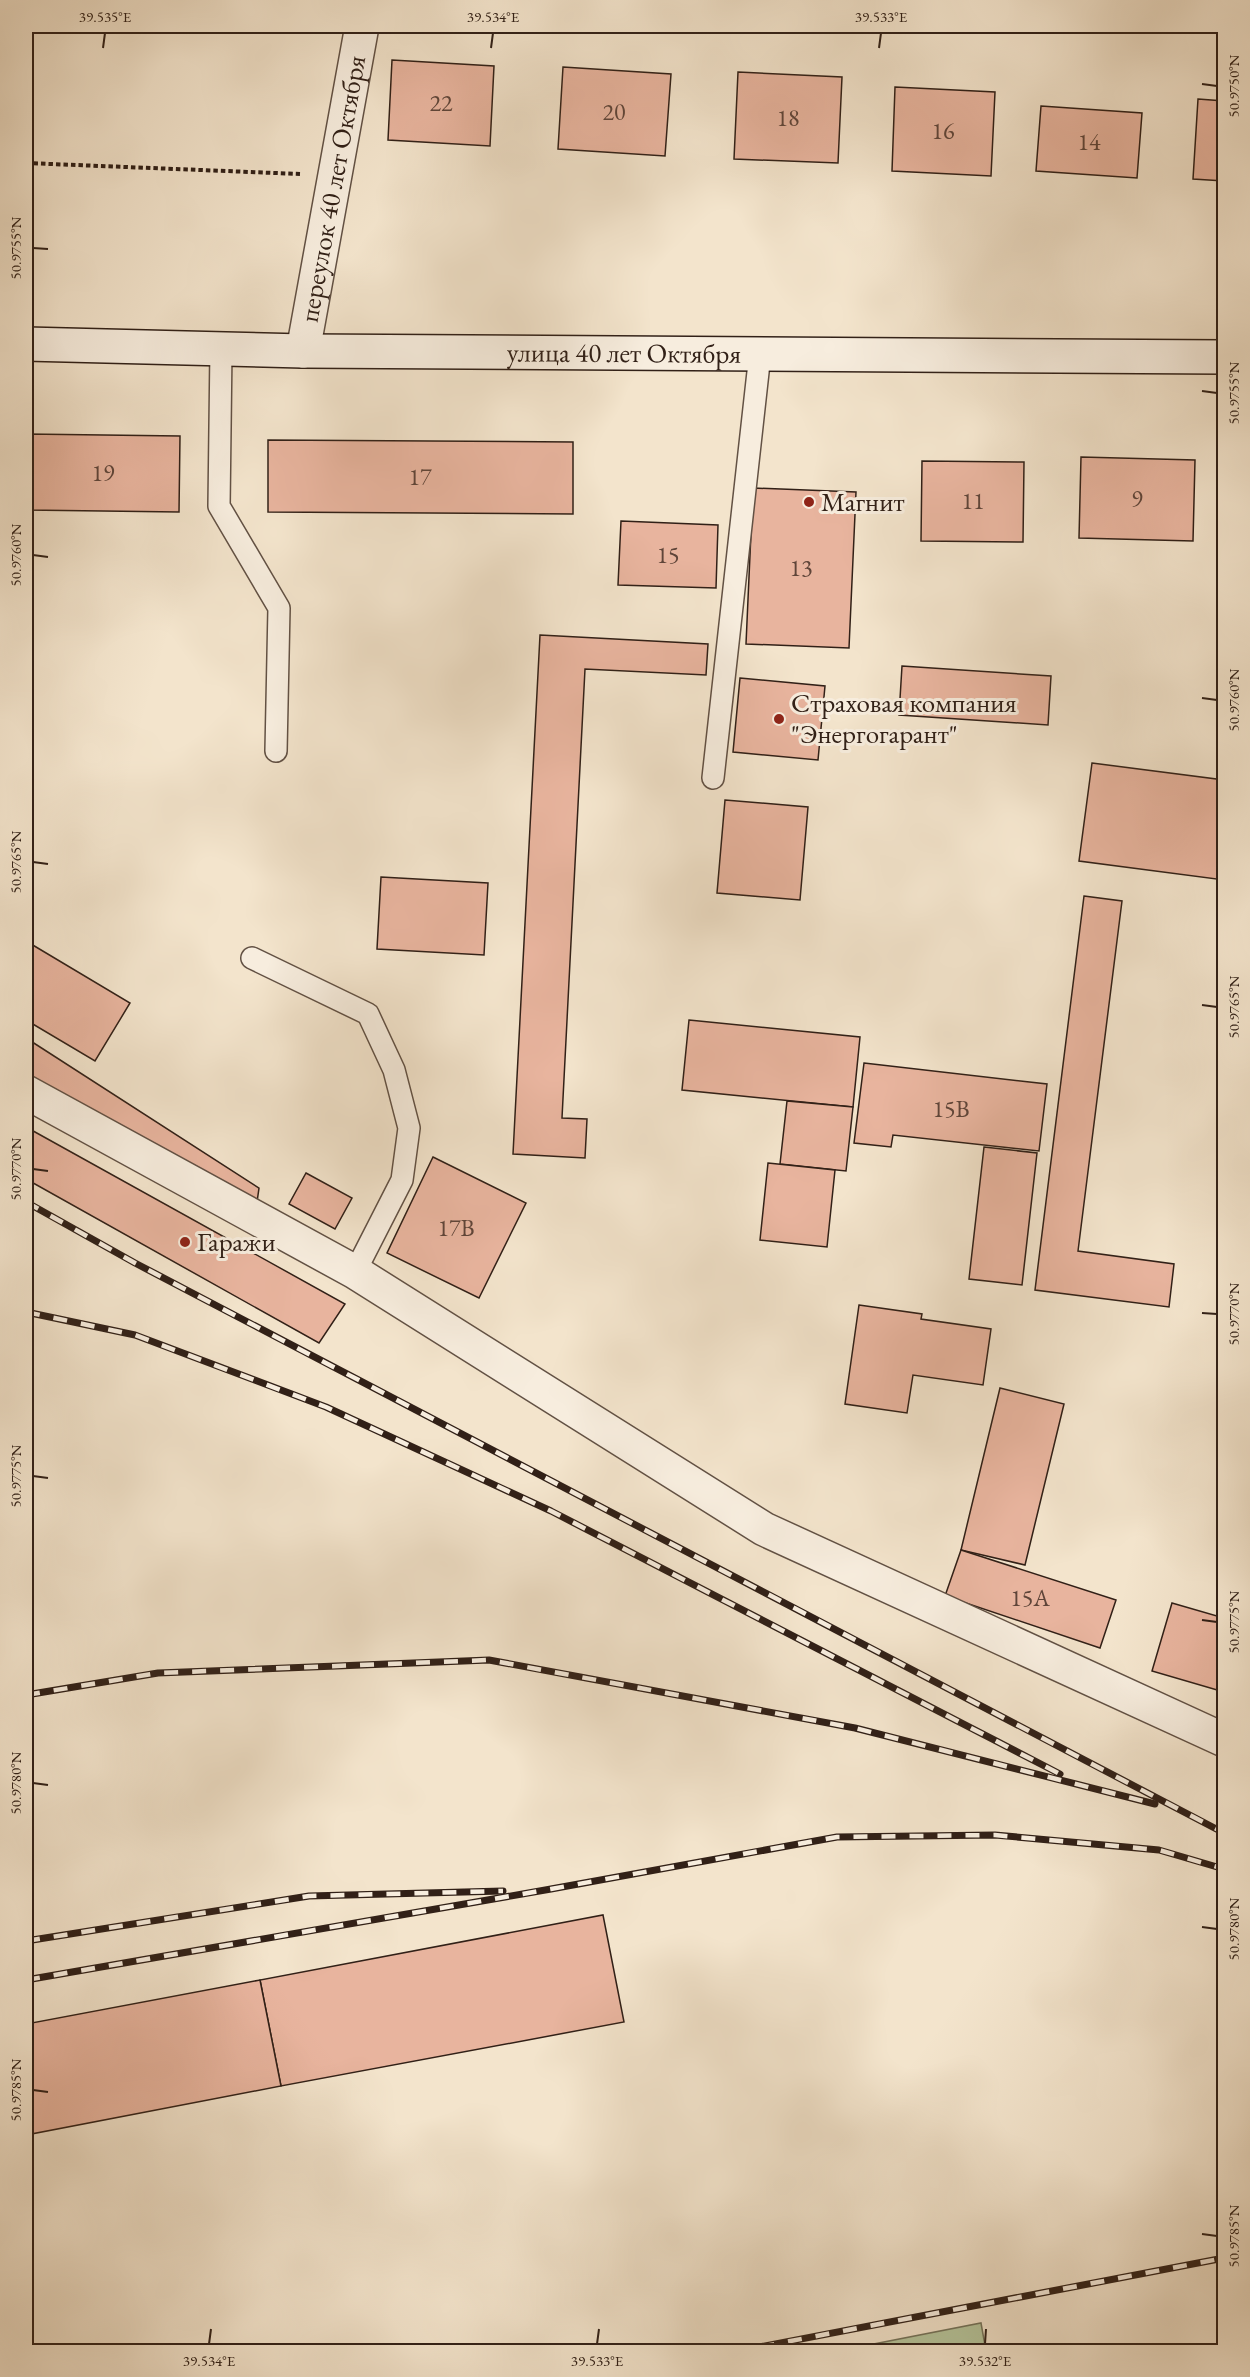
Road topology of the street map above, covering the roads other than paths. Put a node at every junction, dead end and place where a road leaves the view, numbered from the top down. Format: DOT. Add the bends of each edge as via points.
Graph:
graph roads {
  1 [pos="362,26"];
  2 [pos="26,344"];
  3 [pos="221,349"];
  4 [pos="303,351"];
  5 [pos="760,354"];
  6 [pos="1224,357"];
  7 [pos="276,751"];
  8 [pos="713,778"];
  9 [pos="252,957"];
  10 [pos="26,1092"];
  11 [pos="355,1272"];
  12 [pos="1224,1740"];
  1 -- 4 [label="street, переулок 40 лет Октября"];
  2 -- 3 [label="street, улица 40 лет Октября"];
  3 -- 4 [label="street, улица 40 лет Октября"];
  3 -- 7 [label="lane" via="219,506 279,608"];
  4 -- 5 [label="street, улица 40 лет Октября"];
  5 -- 6 [label="street, улица 40 лет Октября"];
  5 -- 8 [label="lane"];
  9 -- 11 [label="lane" via="368,1014 394,1070 409,1128 402,1180"];
  10 -- 11 [label="street"];
  11 -- 12 [label="street" via="764,1529"];
}
